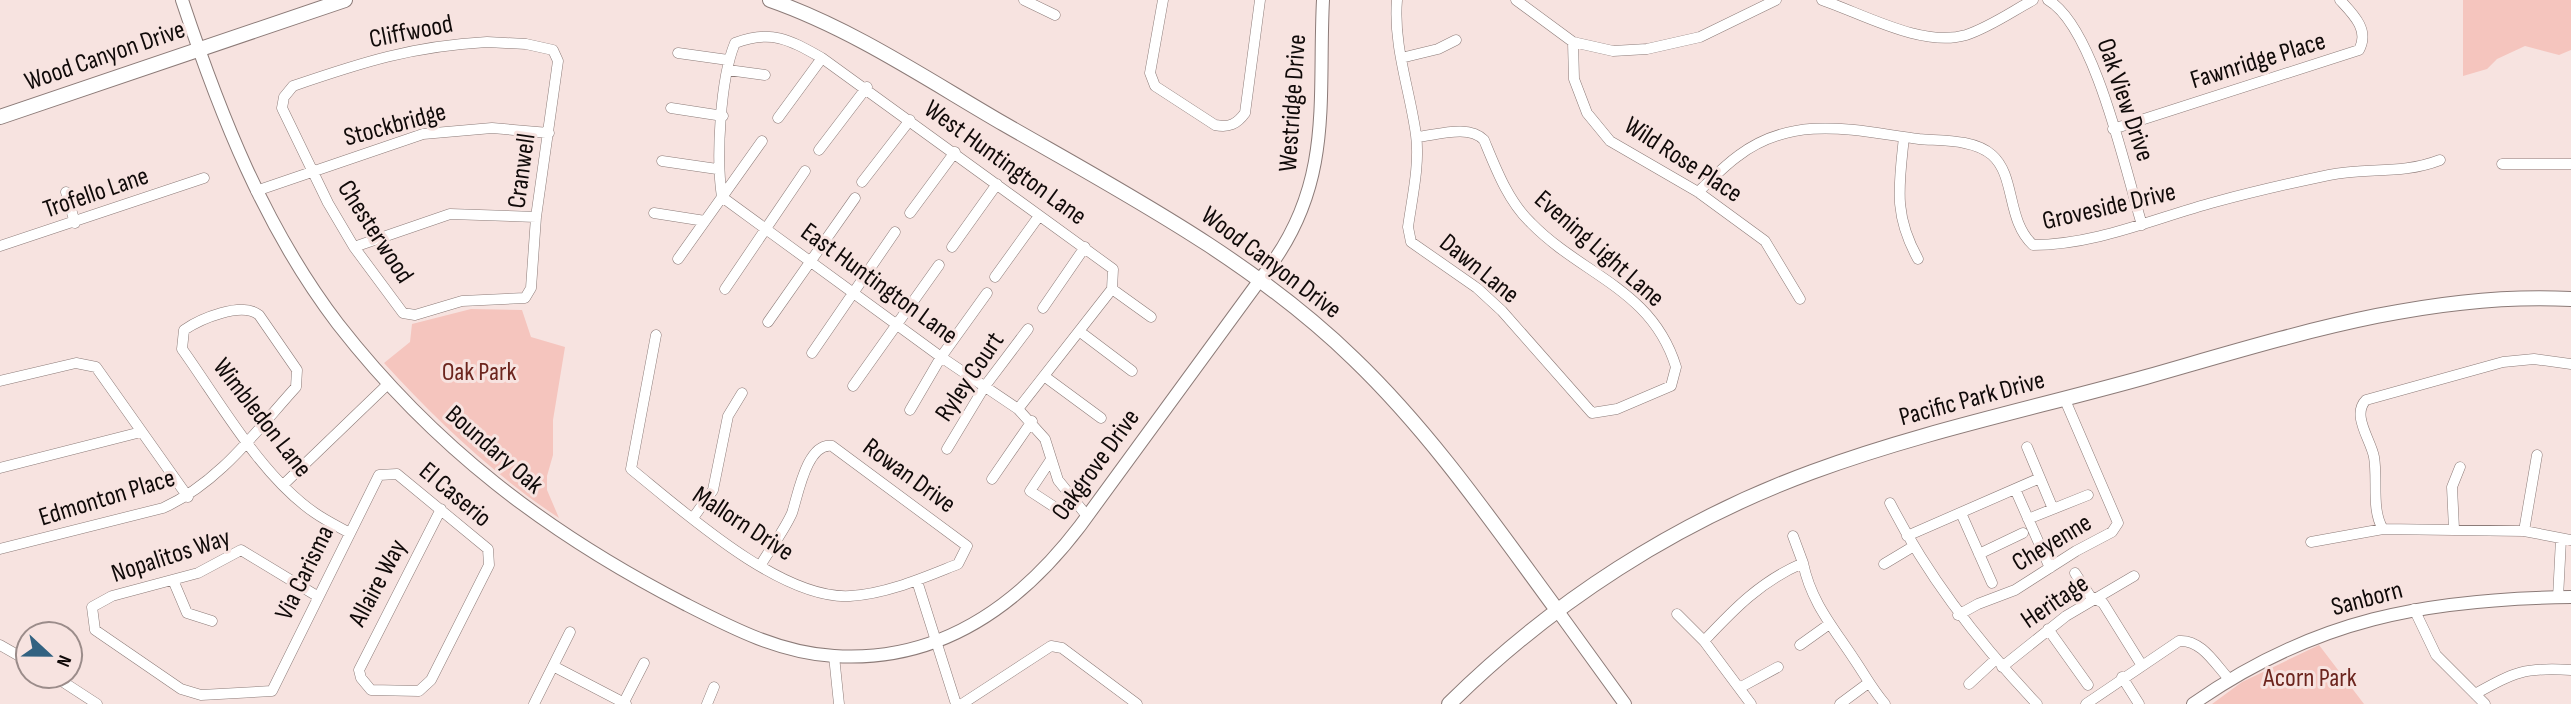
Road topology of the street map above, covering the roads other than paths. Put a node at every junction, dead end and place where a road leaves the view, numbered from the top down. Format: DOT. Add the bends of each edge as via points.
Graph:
graph roads {
  1 [pos="182,0"];
  2 [pos="345,0"];
  3 [pos="770,0"];
  4 [pos="1024,0"];
  5 [pos="1163,0"];
  6 [pos="1260,0"];
  7 [pos="1323,0"];
  8 [pos="1397,0"];
  9 [pos="1516,0"];
  10 [pos="1776,0"];
  11 [pos="1822,0"];
  12 [pos="2032,0"];
  13 [pos="2048,0"];
  14 [pos="2340,0"];
  15 [pos="1055,15"];
  16 [pos="1456,40"];
  17 [pos="1573,42"];
  18 [pos="199,50"];
  19 [pos="553,50"];
  20 [pos="678,53"];
  21 [pos="822,58"];
  22 [pos="1401,58"];
  23 [pos="728,65"];
  24 [pos="765,75"];
  25 [pos="867,88"];
  26 [pos="284,97"];
  27 [pos="671,108"];
  28 [pos="723,116"];
  29 [pos="0,117"];
  30 [pos="778,118"];
  31 [pos="910,120"];
  32 [pos="2113,129"];
  33 [pos="549,133"];
  34 [pos="1904,137"];
  35 [pos="1416,138"];
  36 [pos="762,141"];
  37 [pos="819,150"];
  38 [pos="955,152"];
  39 [pos="662,160"];
  40 [pos="2440,160"];
  41 [pos="2502,164"];
  42 [pos="2571,164"];
  43 [pos="718,169"];
  44 [pos="312,171"];
  45 [pos="805,171"];
  46 [pos="204,178"];
  47 [pos="862,182"];
  48 [pos="997,184"];
  49 [pos="256,191"];
  50 [pos="66,192"];
  51 [pos="1698,192"];
  52 [pos="722,197"];
  53 [pos="855,198"];
  54 [pos="654,213"];
  55 [pos="911,213"];
  56 [pos="1039,216"];
  57 [pos="536,217"];
  58 [pos="705,221"];
  59 [pos="75,223"];
  60 [pos="2142,225"];
  61 [pos="767,228"];
  62 [pos="895,232"];
  63 [pos="0,246"];
  64 [pos="354,247"];
  65 [pos="952,247"];
  66 [pos="1085,247"];
  67 [pos="678,259"];
  68 [pos="1918,259"];
  69 [pos="811,261"];
  70 [pos="939,265"];
  71 [pos="995,277"];
  72 [pos="1260,280"];
  73 [pos="725,289"];
  74 [pos="1112,289"];
  75 [pos="853,293"];
  76 [pos="987,293"];
  77 [pos="1800,299"];
  78 [pos="2571,299"];
  79 [pos="1043,308"];
  80 [pos="403,313"];
  81 [pos="1151,317"];
  82 [pos="768,322"];
  83 [pos="896,324"];
  84 [pos="1028,329"];
  85 [pos="1079,331"];
  86 [pos="656,335"];
  87 [pos="182,349"];
  88 [pos="812,353"];
  89 [pos="941,357"];
  90 [pos="2571,364"];
  91 [pos="1132,370"];
  92 [pos="1044,376"];
  93 [pos="0,381"];
  94 [pos="388,384"];
  95 [pos="853,386"];
  96 [pos="985,386"];
  97 [pos="742,393"];
  98 [pos="2065,400"];
  99 [pos="1018,409"];
  100 [pos="910,410"];
  101 [pos="1601,414"];
  102 [pos="1101,418"];
  103 [pos="1032,421"];
  104 [pos="141,432"];
  105 [pos="247,440"];
  106 [pos="2026,447"];
  107 [pos="947,449"];
  108 [pos="2538,455"];
  109 [pos="1051,461"];
  110 [pos="2460,467"];
  111 [pos="0,468"];
  112 [pos="379,475"];
  113 [pos="2040,478"];
  114 [pos="992,479"];
  115 [pos="283,485"];
  116 [pos="2015,489"];
  117 [pos="2088,495"];
  118 [pos="188,497"];
  119 [pos="1890,503"];
  120 [pos="441,509"];
  121 [pos="1056,509"];
  122 [pos="2053,509"];
  123 [pos="1961,513"];
  124 [pos="1087,516"];
  125 [pos="693,518"];
  126 [pos="2028,519"];
  127 [pos="2383,529"];
  128 [pos="2454,529"];
  129 [pos="2524,531"];
  130 [pos="348,532"];
  131 [pos="2023,533"];
  132 [pos="1793,536"];
  133 [pos="1907,536"];
  134 [pos="2566,539"];
  135 [pos="2311,542"];
  136 [pos="1914,547"];
  137 [pos="0,549"];
  138 [pos="966,551"];
  139 [pos="1979,554"];
  140 [pos="1802,563"];
  141 [pos="1884,564"];
  142 [pos="760,566"];
  143 [pos="2050,568"];
  144 [pos="2075,573"];
  145 [pos="2134,576"];
  146 [pos="173,580"];
  147 [pos="916,580"];
  148 [pos="1992,583"];
  149 [pos="317,596"];
  150 [pos="2096,598"];
  151 [pos="2565,598"];
  152 [pos="2414,609"];
  153 [pos="1557,610"];
  154 [pos="1677,614"];
  155 [pos="1958,615"];
  156 [pos="212,621"];
  157 [pos="1828,625"];
  158 [pos="2048,629"];
  159 [pos="570,632"];
  160 [pos="936,641"];
  161 [pos="1704,641"];
  162 [pos="1800,645"];
  163 [pos="834,656"];
  164 [pos="644,663"];
  165 [pos="1999,664"];
  166 [pos="2141,664"];
  167 [pos="553,666"];
  168 [pos="1778,667"];
  169 [pos="2571,670"];
  170 [pos="2122,677"];
  171 [pos="361,678"];
  172 [pos="2229,680"];
  173 [pos="1867,684"];
  174 [pos="1969,684"];
  175 [pos="2088,685"];
  176 [pos="715,687"];
  177 [pos="1741,687"];
  178 [pos="76,690"];
  179 [pos="272,691"];
  180 [pos="2475,694"];
  181 [pos="97,704"];
  182 [pos="534,704"];
  183 [pos="624,704"];
  184 [pos="707,704"];
  185 [pos="839,704"];
  186 [pos="956,704"];
  187 [pos="962,704"];
  188 [pos="1137,704"];
  189 [pos="1449,704"];
  190 [pos="1625,704"];
  191 [pos="1751,704"];
  192 [pos="1840,704"];
  193 [pos="1885,704"];
  194 [pos="2037,704"];
  195 [pos="2086,704"];
  196 [pos="2139,704"];
  197 [pos="2193,704"];
  198 [pos="2486,704"];
  1 -- 18 [label="street"];
  2 -- 18 [label="main road, Wood Canyon Drive"];
  3 -- 72 [label="main road, Wood Canyon Drive" via="842,30 1191,232"];
  4 -- 15 [label="street"];
  5 -- 6 [label="street" via="1150,73 1155,86 1215,125 1233,125 1245,113"];
  7 -- 72 [label="street, Westridge Drive" via="1317,162 1297,224"];
  8 -- 22 [label="street, Dawn Lane"];
  9 -- 17 [label="street"];
  10 -- 17 [label="street" via="1676,44 1614,51"];
  11 -- 12 [label="street" via="1931,38 1964,35"];
  13 -- 32 [label="street, Oak View Drive" via="2091,60"];
  14 -- 32 [label="street, Fawnridge Place" via="2363,32 2359,50"];
  16 -- 22 [label="street"];
  17 -- 51 [label="street, Wild Rose Place" via="1574,79 1587,113 1611,141"];
  18 -- 29 [label="main road, Wood Canyon Drive"];
  18 -- 49 [label="street, Boundary Oak"];
  19 -- 26 [label="street, Cliffwood" via="507,43 433,46 386,55 293,86"];
  19 -- 33 [label="street, Cranwell" via="558,61"];
  20 -- 23 [label="street"];
  21 -- 23 [label="street, West Huntington Lane" via="786,38 755,36 735,43"];
  21 -- 25 [label="street, West Huntington Lane"];
  21 -- 30 [label="street"];
  22 -- 35 [label="street, Dawn Lane"];
  23 -- 24 [label="street"];
  23 -- 28 [label="street"];
  25 -- 31 [label="street, West Huntington Lane"];
  25 -- 37 [label="street"];
  26 -- 44 [label="street, Chesterwood" via="282,108"];
  27 -- 28 [label="street"];
  28 -- 43 [label="street"];
  31 -- 38 [label="street, West Huntington Lane"];
  31 -- 47 [label="street"];
  32 -- 60 [label="street, Oak View Drive"];
  33 -- 44 [label="street, Stockbridge" via="442,130"];
  33 -- 57 [label="street, Cranwell"];
  34 -- 51 [label="street, Groveside Drive" via="1836,127 1788,131 1738,156"];
  34 -- 60 [label="street, Groveside Drive" via="1972,145 1991,154 2002,167 2020,233 2033,245 2055,245"];
  34 -- 68 [label="street" via="1898,201 1906,237"];
  35 -- 101 [label="street, Dawn Lane" via="1408,227 1411,242 1477,288 1583,406"];
  35 -- 101 [label="street, Evening Light Lane" via="1478,133 1507,192 1530,222 1639,304 1654,322 1676,367 1671,386"];
  36 -- 52 [label="street"];
  38 -- 48 [label="street, West Huntington Lane"];
  38 -- 55 [label="street"];
  39 -- 43 [label="street"];
  40 -- 60 [label="street, Groveside Drive" via="2415,169 2333,174 2214,202"];
  41 -- 42 [label="street"];
  43 -- 52 [label="street"];
  44 -- 49 [label="street, Stockbridge"];
  44 -- 64 [label="street, Chesterwood"];
  45 -- 61 [label="street"];
  46 -- 59 [label="street, Trofello Lane"];
  48 -- 56 [label="street, West Huntington Lane"];
  48 -- 65 [label="street"];
  49 -- 94 [label="street, Boundary Oak" via="299,267"];
  50 -- 59 [label="street"];
  51 -- 77 [label="street, Wild Rose Place" via="1765,241"];
  52 -- 58 [label="street"];
  52 -- 61 [label="street, East Huntington Lane"];
  53 -- 69 [label="street"];
  54 -- 58 [label="street"];
  56 -- 66 [label="street, West Huntington Lane"];
  56 -- 71 [label="street"];
  57 -- 64 [label="street" via="450,214"];
  57 -- 80 [label="street, Cranwell" via="531,288 525,298 461,301 415,315"];
  58 -- 67 [label="street"];
  59 -- 63 [label="street, Trofello Lane"];
  61 -- 69 [label="street, East Huntington Lane"];
  61 -- 73 [label="street"];
  62 -- 75 [label="street"];
  64 -- 80 [label="street, Chesterwood"];
  66 -- 74 [label="street, West Huntington Lane" via="1113,269"];
  66 -- 79 [label="street"];
  69 -- 75 [label="street, East Huntington Lane"];
  69 -- 82 [label="street"];
  70 -- 83 [label="street"];
  72 -- 124 [label="street, Oakgrove Drive"];
  72 -- 153 [label="main road, Wood Canyon Drive" via="1353,357 1422,430"];
  74 -- 81 [label="street"];
  74 -- 85 [label="street"];
  75 -- 83 [label="street, East Huntington Lane"];
  75 -- 88 [label="street"];
  76 -- 89 [label="street"];
  78 -- 98 [label="main road, Pacific Park Drive" via="2473,303 2376,316"];
  83 -- 89 [label="street, East Huntington Lane"];
  83 -- 95 [label="street"];
  84 -- 96 [label="street, Ryley Court"];
  85 -- 91 [label="street"];
  85 -- 92 [label="street"];
  86 -- 125 [label="street, Mallorn Drive" via="631,469"];
  87 -- 105 [label="street, Wimbledon Lane"];
  87 -- 105 [label="street, Edmonton Place" via="184,330 243,309 253,310 267,326 299,377 296,387"];
  89 -- 96 [label="street, East Huntington Lane"];
  89 -- 100 [label="street"];
  90 -- 127 [label="street" via="2534,359 2503,362 2366,400 2360,417 2374,455 2377,511"];
  92 -- 99 [label="street"];
  92 -- 102 [label="street"];
  93 -- 104 [label="street" via="89,364 105,376"];
  94 -- 115 [label="street"];
  94 -- 163 [label="street, Boundary Oak" via="460,457 585,548 742,633"];
  96 -- 99 [label="street, East Huntington Lane"];
  96 -- 107 [label="street, Ryley Court"];
  97 -- 125 [label="street" via="728,416 713,490"];
  98 -- 143 [label="street, Cheyenne" via="2118,523 2112,533"];
  98 -- 153 [label="main road, Pacific Park Drive" via="1883,449 1781,484 1635,557"];
  99 -- 103 [label="street, East Huntington Lane"];
  103 -- 109 [label="street, East Huntington Lane" via="1045,439"];
  103 -- 114 [label="street"];
  104 -- 111 [label="street"];
  104 -- 118 [label="street"];
  105 -- 115 [label="street, Wimbledon Lane"];
  105 -- 118 [label="street, Edmonton Place" via="211,480"];
  106 -- 113 [label="street"];
  108 -- 129 [label="street"];
  109 -- 121 [label="street" via="1030,491"];
  109 -- 124 [label="street, East Huntington Lane" via="1058,480"];
  110 -- 128 [label="street" via="2452,487"];
  112 -- 120 [label="street, El Caserio" via="397,474"];
  112 -- 130 [label="street, Via Carisma"];
  113 -- 116 [label="street"];
  113 -- 122 [label="street"];
  115 -- 130 [label="street, Wimbledon Lane" via="314,513"];
  116 -- 123 [label="street"];
  116 -- 126 [label="street"];
  117 -- 122 [label="street"];
  118 -- 137 [label="street, Edmonton Place" via="163,508"];
  119 -- 133 [label="street"];
  120 -- 171 [label="street, Allaire Way" via="361,661"];
  120 -- 171 [label="street, El Caserio" via="488,549 489,565 431,680 419,691 371,690"];
  122 -- 126 [label="street"];
  123 -- 133 [label="street"];
  123 -- 139 [label="street"];
  124 -- 160 [label="street, Oakgrove Drive" via="1056,558 1014,598"];
  125 -- 142 [label="street, Mallorn Drive"];
  126 -- 143 [label="street"];
  127 -- 128 [label="street"];
  127 -- 135 [label="street"];
  128 -- 129 [label="street"];
  129 -- 134 [label="street"];
  130 -- 149 [label="street, Via Carisma"];
  131 -- 139 [label="street"];
  132 -- 140 [label="street"];
  133 -- 136 [label="street"];
  134 -- 151 [label="street"];
  136 -- 141 [label="street"];
  136 -- 155 [label="street"];
  138 -- 142 [label="street, Rowan Drive" via="963,540 832,446 819,448 801,480 791,514"];
  138 -- 147 [label="street, Mallorn Drive" via="958,564"];
  139 -- 148 [label="street"];
  140 -- 157 [label="street"];
  140 -- 161 [label="street" via="1775,575 1744,599"];
  142 -- 147 [label="street, Mallorn Drive" via="826,594 852,596"];
  143 -- 155 [label="street, Cheyenne" via="2015,590"];
  144 -- 150 [label="street"];
  145 -- 150 [label="street, Heritage"];
  146 -- 149 [label="street, Nopalitos Way" via="198,573 241,550"];
  146 -- 156 [label="street" via="187,613"];
  146 -- 179 [label="street, Nopalitos Way" via="112,596 92,607 95,630 181,689 201,695"];
  147 -- 160 [label="street"];
  149 -- 179 [label="street, Via Carisma"];
  150 -- 158 [label="street, Heritage"];
  150 -- 166 [label="street"];
  151 -- 152 [label="street, Sanborn" via="2453,602"];
  152 -- 172 [label="street, Sanborn" via="2323,634 2273,654"];
  152 -- 180 [label="street" via="2436,655"];
  153 -- 189 [label="main road, Pacific Park Drive"];
  153 -- 190 [label="street, Wood Canyon Drive"];
  154 -- 161 [label="street"];
  155 -- 165 [label="street"];
  157 -- 162 [label="street"];
  157 -- 173 [label="street"];
  158 -- 165 [label="street, Heritage"];
  158 -- 175 [label="street"];
  159 -- 167 [label="street"];
  160 -- 163 [label="street, Boundary Oak" via="889,652"];
  160 -- 186 [label="street"];
  161 -- 177 [label="street"];
  163 -- 185 [label="street"];
  164 -- 183 [label="street"];
  165 -- 174 [label="street, Heritage"];
  165 -- 194 [label="street"];
  166 -- 170 [label="street"];
  166 -- 172 [label="street" via="2179,641 2190,640"];
  167 -- 182 [label="street"];
  167 -- 183 [label="street"];
  168 -- 177 [label="street"];
  169 -- 180 [label="street" via="2515,672"];
  170 -- 195 [label="street"];
  170 -- 196 [label="street"];
  172 -- 197 [label="street, Sanborn"];
  173 -- 192 [label="street"];
  173 -- 193 [label="street"];
  176 -- 184 [label="street"];
  177 -- 191 [label="street"];
  178 -- 181 [label="street"];
  180 -- 198 [label="street"];
  187 -- 188 [label="street" via="1051,646 1062,648"];
}
